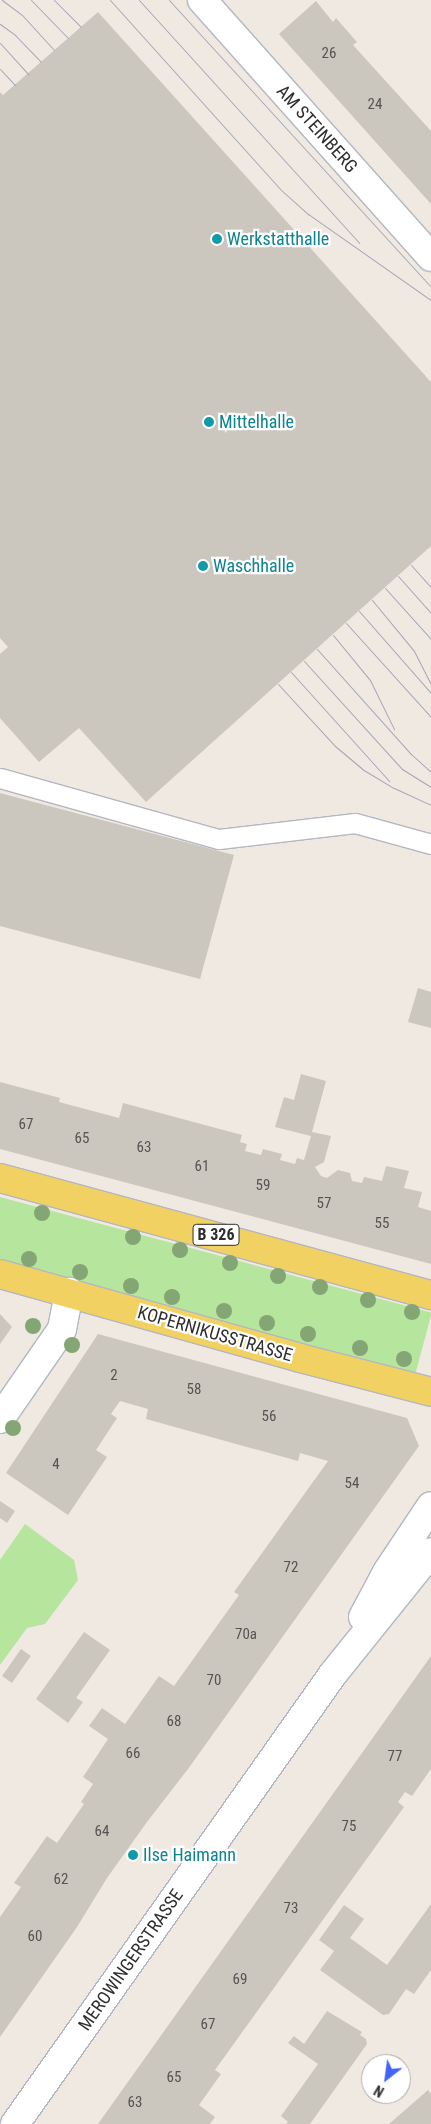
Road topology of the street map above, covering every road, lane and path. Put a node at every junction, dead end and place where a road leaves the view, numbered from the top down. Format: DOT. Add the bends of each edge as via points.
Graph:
graph roads {
  1 [pos="202,0"];
  2 [pos="431,257"];
  3 [pos="0,778"];
  4 [pos="431,844"];
  5 [pos="0,1178"];
  6 [pos="0,1274"];
  7 [pos="69,1292"];
  8 [pos="431,1295"];
  9 [pos="431,1392"];
  10 [pos="0,1419"];
  11 [pos="431,1506"];
  12 [pos="431,1552"];
  13 [pos="333,1674"];
  14 [pos="15,2124"];
  1 -- 2 [label="main road, AM STEINBERG"];
  3 -- 4 [label="lane" via="219,839 355,823"];
  5 -- 8 [label="main road, B 326"];
  6 -- 7 [label="main road, KOPERNIKUSSTRASSE"];
  7 -- 9 [label="main road, KOPERNIKUSSTRASSE"];
  7 -- 10 [label="main road" via="62,1329"];
  11 -- 13 [label="main road, MEROWINGERSTRASSE" via="387,1572"];
  12 -- 13 [label="main road, MEROWINGERSTRASSE"];
  13 -- 14 [label="main road, MEROWINGERSTRASSE"];
}
